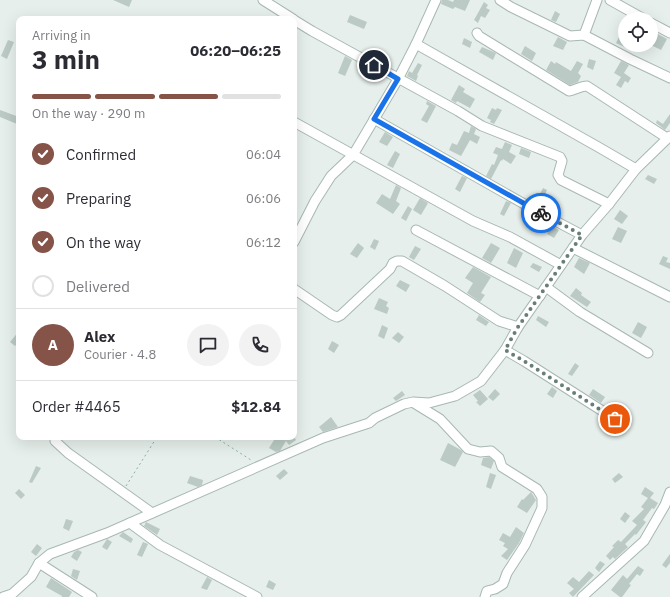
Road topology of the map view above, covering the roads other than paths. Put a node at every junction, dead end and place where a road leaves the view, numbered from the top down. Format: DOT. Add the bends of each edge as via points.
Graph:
graph roads {
  1 [pos="263,0"];
  2 [pos="436,0"];
  3 [pos="500,0"];
  4 [pos="597,0"];
  5 [pos="610,0"];
  6 [pos="631,12"];
  7 [pos="288,16"];
  8 [pos="297,22"];
  9 [pos="658,27"];
  10 [pos="477,33"];
  11 [pos="670,33"];
  12 [pos="584,35"];
  13 [pos="416,44"];
  14 [pos="670,78"];
  15 [pos="398,79"];
  16 [pos="374,119"];
  17 [pos="297,124"];
  18 [pos="668,137"];
  19 [pos="353,155"];
  20 [pos="636,170"];
  21 [pos="609,204"];
  22 [pos="416,230"];
  23 [pos="582,235"];
  24 [pos="297,236"];
  25 [pos="573,248"];
  26 [pos="561,265"];
  27 [pos="546,287"];
  28 [pos="297,291"];
  29 [pos="540,296"];
  30 [pos="670,297"];
  31 [pos="518,327"];
  32 [pos="505,350"];
  33 [pos="648,353"];
  34 [pos="413,402"];
  35 [pos="615,419"];
  36 [pos="55,441"];
  37 [pos="670,492"];
  38 [pos="152,513"];
  39 [pos="130,523"];
  40 [pos="39,563"];
  41 [pos="2,597"];
  42 [pos="92,597"];
  43 [pos="257,597"];
  44 [pos="484,597"];
  45 [pos="582,597"];
  1 -- 7 [label="street"];
  2 -- 13 [label="street"];
  3 -- 12 [label="street" via="570,36"];
  4 -- 12 [label="street"];
  5 -- 6 [label="street"];
  8 -- 15 [label="street"];
  9 -- 11 [label="street"];
  10 -- 18 [label="street" via="569,91 588,86"];
  12 -- 14 [label="street"];
  13 -- 15 [label="street"];
  13 -- 20 [label="street"];
  15 -- 16 [label="street"];
  15 -- 21 [label="street" via="482,126 560,158 562,161 558,175 561,180"];
  16 -- 19 [label="street"];
  16 -- 23 [label="street"];
  17 -- 19 [label="street"];
  18 -- 20 [label="street"];
  19 -- 24 [label="street" via="332,176 315,201"];
  19 -- 26 [label="street" via="473,221 510,237"];
  20 -- 21 [label="street"];
  21 -- 23 [label="street"];
  22 -- 29 [label="street"];
  23 -- 25 [label="street"];
  25 -- 26 [label="street"];
  25 -- 30 [label="street"];
  26 -- 27 [label="street"];
  27 -- 29 [label="street"];
  27 -- 33 [label="street" via="580,312"];
  28 -- 31 [label="street" via="337,317 393,263 402,261 499,321"];
  29 -- 31 [label="street"];
  31 -- 32 [label="street"];
  32 -- 34 [label="street" via="481,382 455,396 429,403"];
  32 -- 35 [label="street"];
  34 -- 38 [label="street" via="380,416 369,424 323,438"];
  34 -- 44 [label="street" via="440,419 468,449 491,451 499,458 502,466 532,485 542,497 542,508 503,584 487,592"];
  36 -- 38 [label="street"];
  37 -- 45 [label="street" via="644,540"];
  38 -- 39 [label="street"];
  39 -- 40 [label="street" via="50,554"];
  39 -- 43 [label="street" via="160,545"];
  40 -- 41 [label="street" via="31,577 12,594"];
  40 -- 42 [label="street"];
}
